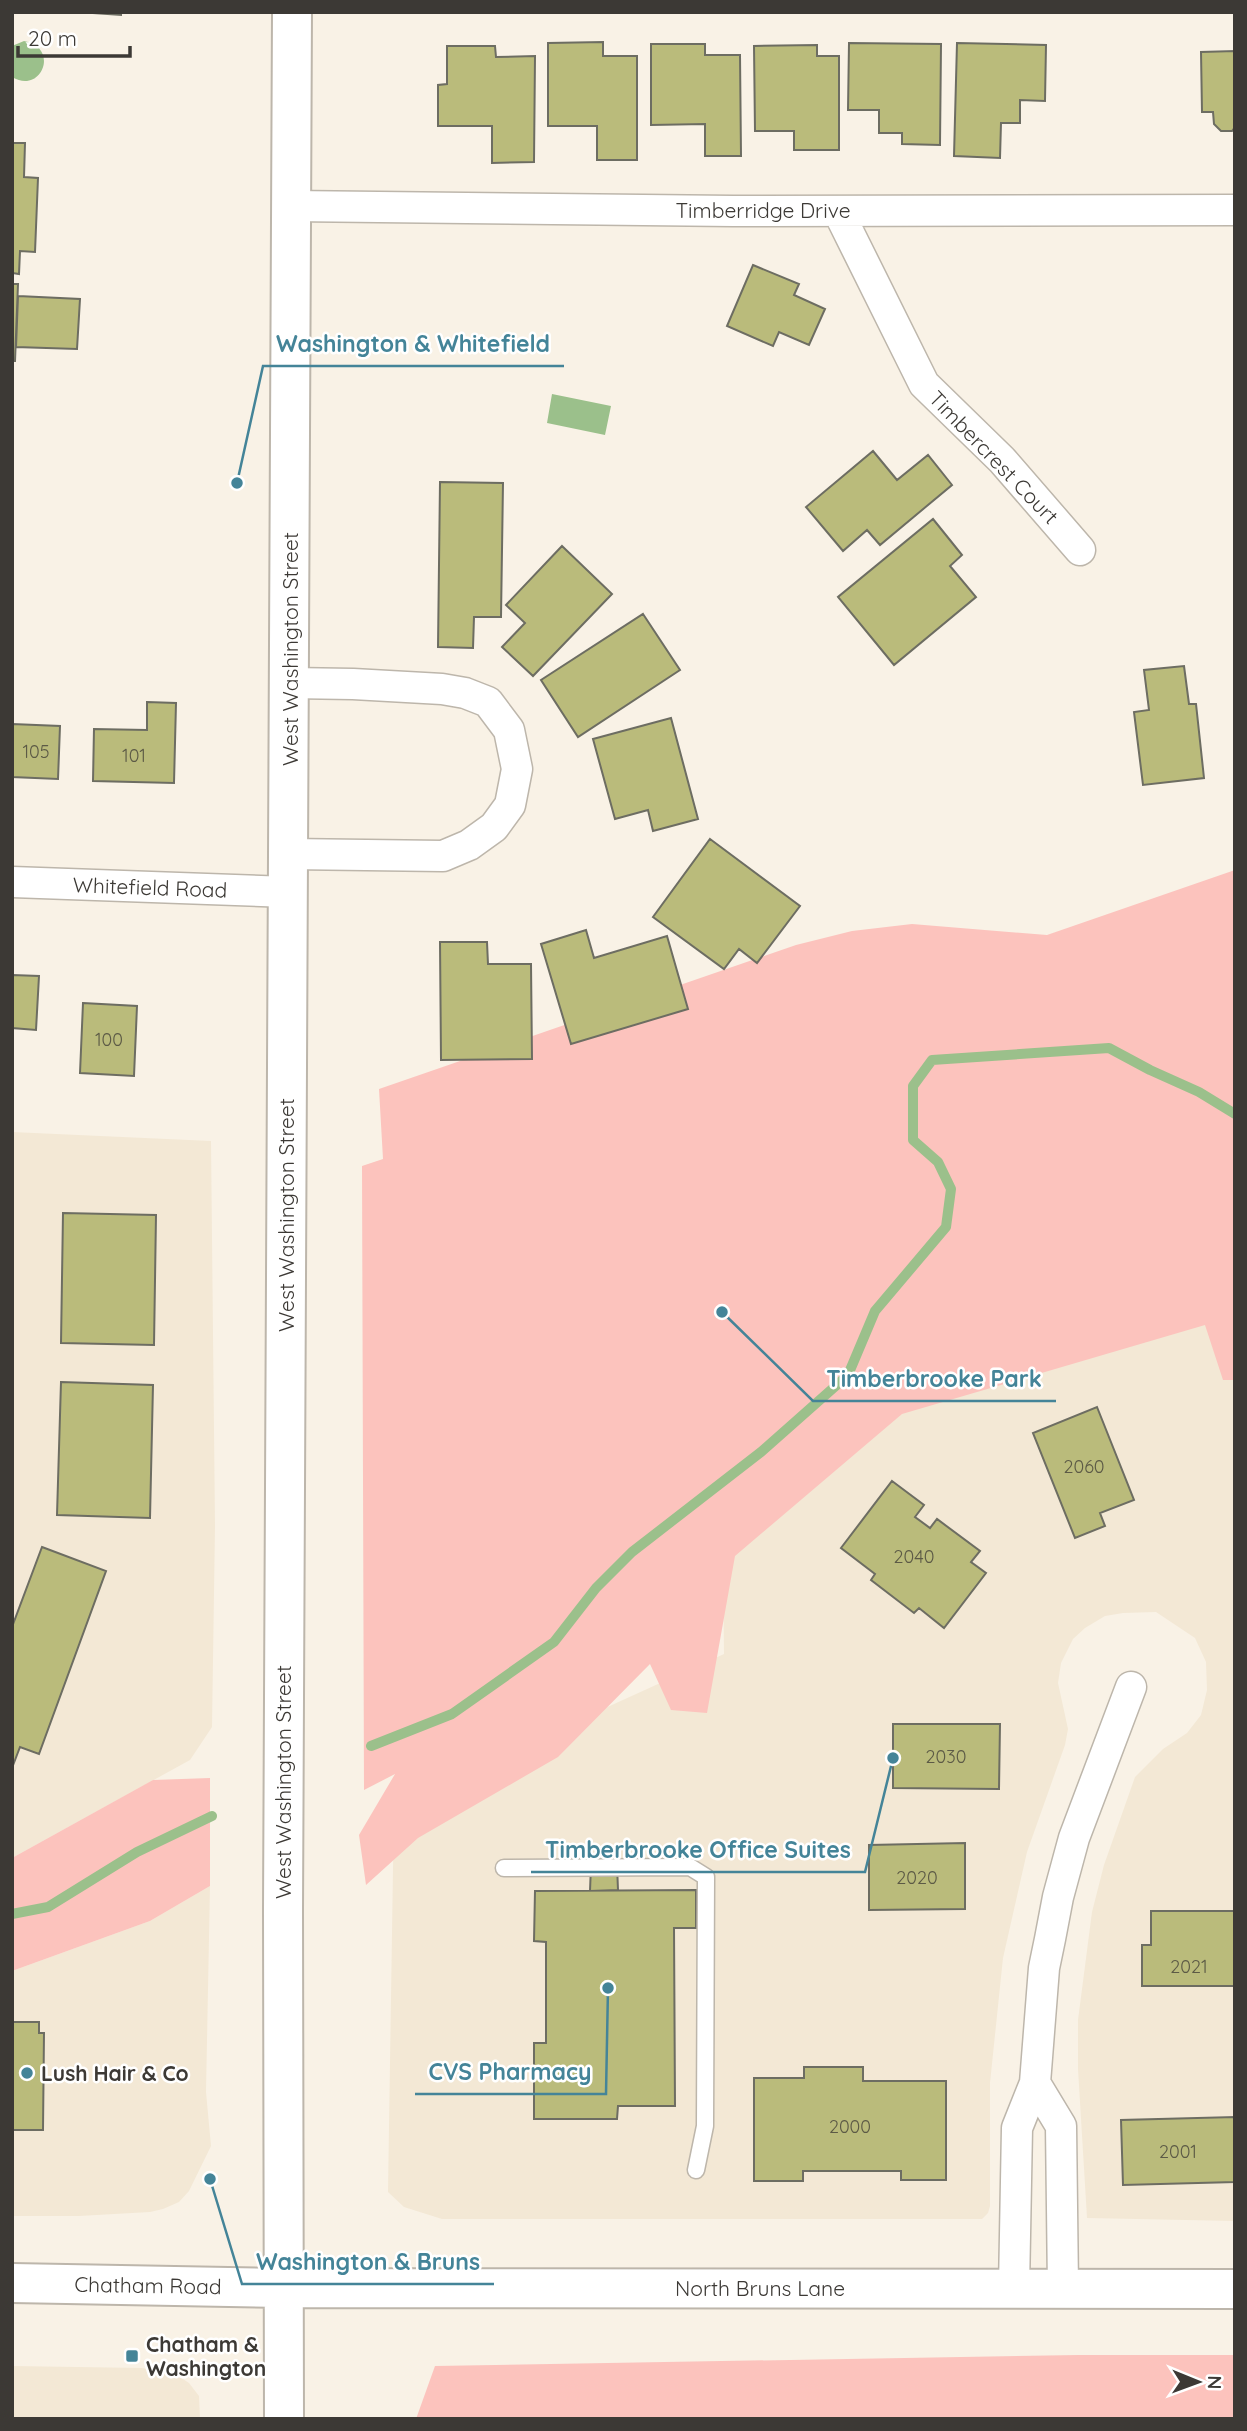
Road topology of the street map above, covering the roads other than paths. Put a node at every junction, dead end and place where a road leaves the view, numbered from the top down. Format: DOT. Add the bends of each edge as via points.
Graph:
graph roads {
  1 [pos="292,12"];
  2 [pos="291,206"];
  3 [pos="1235,210"];
  4 [pos="838,211"];
  5 [pos="1080,550"];
  6 [pos="289,683"];
  7 [pos="289,854"];
  8 [pos="12,882"];
  9 [pos="288,892"];
  10 [pos="1131,1687"];
  11 [pos="503,1868"];
  12 [pos="1035,2083"];
  13 [pos="696,2170"];
  14 [pos="12,2284"];
  15 [pos="284,2288"];
  16 [pos="1014,2288"];
  17 [pos="1063,2288"];
  18 [pos="1235,2289"];
  19 [pos="284,2419"];
  1 -- 2 [label="street, West Washington Street"];
  2 -- 4 [label="street, Timberridge Drive"];
  2 -- 6 [label="street, West Washington Street"];
  3 -- 4 [label="street, Timberridge Drive"];
  4 -- 5 [label="street, Timbercrest Court" via="924,384 1002,460"];
  6 -- 7 [label="street, West Washington Street"];
  6 -- 7 [label="street" via="465,693 488,702 509,730 517,769 510,805 494,827 443,856"];
  7 -- 9 [label="street, West Washington Street"];
  8 -- 9 [label="street, Whitefield Road"];
  9 -- 15 [label="street, West Washington Street"];
  10 -- 12 [label="street" via="1074,1838 1058,1897 1044,1968"];
  11 -- 13 [label="lane" via="690,1867 706,1877 705,2126"];
  12 -- 16 [label="street" via="1017,2128"];
  12 -- 17 [label="street" via="1061,2126"];
  14 -- 15 [label="street, Chatham Road"];
  15 -- 16 [label="street, North Bruns Lane"];
  15 -- 19 [label="street, West Washington Street"];
  16 -- 17 [label="street, North Bruns Lane"];
  17 -- 18 [label="street, North Bruns Lane"];
}
